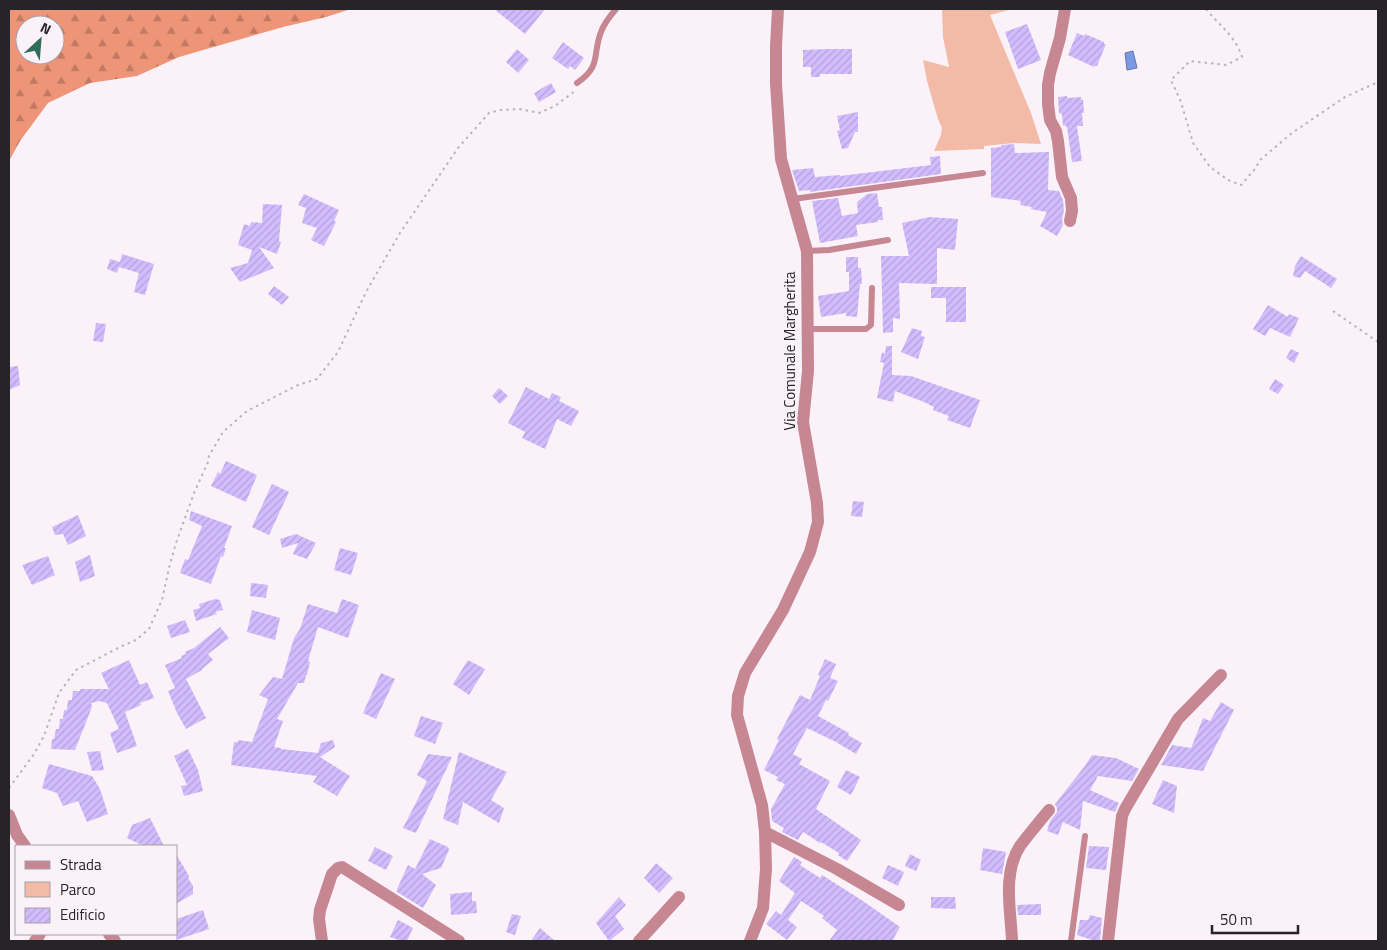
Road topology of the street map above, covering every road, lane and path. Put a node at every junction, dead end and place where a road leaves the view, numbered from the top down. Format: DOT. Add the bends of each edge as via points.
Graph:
graph roads {
  1 [pos="616,9"];
  2 [pos="778,9"];
  3 [pos="1065,9"];
  4 [pos="1206,9"];
  5 [pos="1378,82"];
  6 [pos="577,83"];
  7 [pos="983,173"];
  8 [pos="793,199"];
  9 [pos="1070,221"];
  10 [pos="888,240"];
  11 [pos="807,251"];
  12 [pos="872,288"];
  13 [pos="1333,311"];
  14 [pos="808,329"];
  15 [pos="1378,342"];
  16 [pos="1220,675"];
  17 [pos="9,788"];
  18 [pos="1049,810"];
  19 [pos="9,815"];
  20 [pos="765,832"];
  21 [pos="1085,836"];
  22 [pos="24,845"];
  23 [pos="679,897"];
  24 [pos="899,906"];
  25 [pos="322,941"];
  26 [pos="459,941"];
  27 [pos="639,941"];
  28 [pos="750,941"];
  29 [pos="1012,941"];
  30 [pos="1071,941"];
  31 [pos="1108,941"];
  1 -- 6 [label="lane" via="600,33 595,64"];
  2 -- 8 [label="street, Via Comunale Margherita" via="776,84 779,133"];
  3 -- 9 [label="street" via="1050,73 1048,104 1058,141 1062,176 1071,198"];
  4 -- 5 [label="path" via="1227,30 1242,57 1226,65 1190,61 1171,80 1193,143 1210,167 1228,180 1242,185 1260,160 1292,133 1345,97"];
  6 -- 17 [label="path" via="567,97 539,113 519,109 489,113 458,148 400,233 366,292 338,352 317,379 298,385 247,412 223,432 209,456 194,494 168,568 162,600 149,629 136,640 76,670 59,693 34,754"];
  7 -- 8 [label="lane"];
  8 -- 11 [label="street, Via Comunale Margherita"];
  10 -- 11 [label="lane"];
  11 -- 14 [label="street, Via Comunale Margherita"];
  12 -- 14 [label="lane" via="871,325 866,329"];
  13 -- 15 [label="path"];
  14 -- 20 [label="street, Via Comunale Margherita" via="803,422 818,522 810,552 783,610 746,673 738,696 737,716 762,805"];
  16 -- 31 [label="street" via="1178,719 1124,809"];
  18 -- 29 [label="street" via="1019,847 1012,865"];
  19 -- 22 [label="street"];
  20 -- 24 [label="street"];
  20 -- 28 [label="street, Via Comunale Margherita" via="763,908"];
  21 -- 30 [label="lane"];
  23 -- 27 [label="street"];
  25 -- 26 [label="street" via="318,919 320,910 332,874 342,867"];
}
